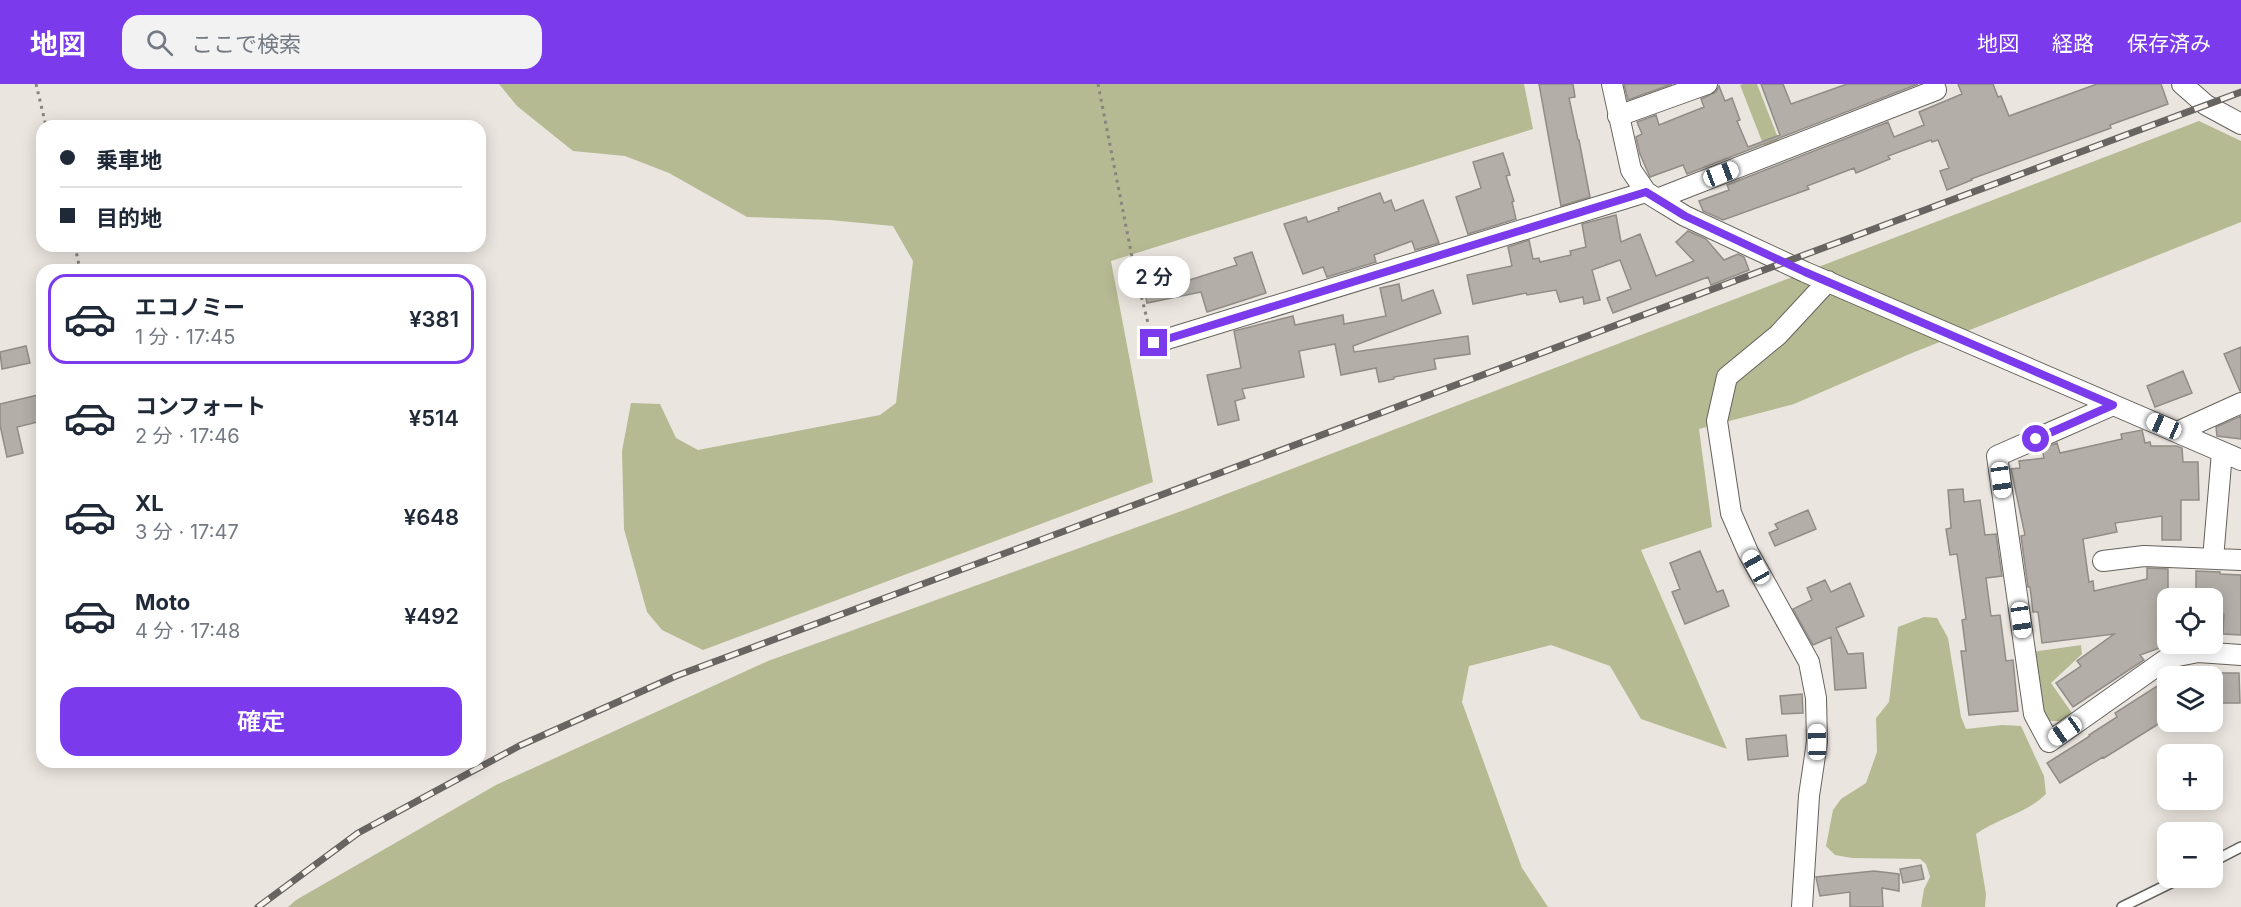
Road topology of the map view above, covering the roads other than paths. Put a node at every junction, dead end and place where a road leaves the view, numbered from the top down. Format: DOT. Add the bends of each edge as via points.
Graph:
graph roads {
  1 [pos="1612,84"];
  2 [pos="1707,84"];
  3 [pos="1934,84"];
  4 [pos="2182,84"];
  5 [pos="1618,116"];
  6 [pos="2241,124"];
  7 [pos="1651,196"];
  8 [pos="1828,281"];
  9 [pos="1154,343"];
  10 [pos="2241,403"];
  11 [pos="2113,405"];
  12 [pos="2177,432"];
  13 [pos="2222,452"];
  14 [pos="2241,460"];
  15 [pos="2213,559"];
  16 [pos="2241,560"];
  17 [pos="2103,561"];
  18 [pos="2241,655"];
  19 [pos="2241,847"];
  20 [pos="2223,856"];
  21 [pos="2161,888"];
  22 [pos="1802,907"];
  23 [pos="2122,907"];
  1 -- 5 [label="street"];
  2 -- 5 [label="street"];
  3 -- 7 [label="street" via="1936,90"];
  4 -- 6 [label="street" via="2206,105"];
  5 -- 7 [label="street" via="1631,170"];
  7 -- 8 [label="street" via="1685,216"];
  7 -- 9 [label="street"];
  8 -- 11 [label="street"];
  8 -- 22 [label="street" via="1778,335 1726,377 1717,421 1731,513 1748,552 1809,662 1816,698 1817,742 1809,796"];
  10 -- 12 [label="street"];
  11 -- 12 [label="street"];
  11 -- 18 [label="street" via="1997,456 2034,714 2049,742 2168,658 2198,652"];
  12 -- 13 [label="street"];
  13 -- 14 [label="street"];
  13 -- 15 [label="street"];
  15 -- 16 [label="street"];
  15 -- 17 [label="street" via="2144,556"];
  19 -- 20 [label="lane"];
  21 -- 23 [label="lane"];
}
